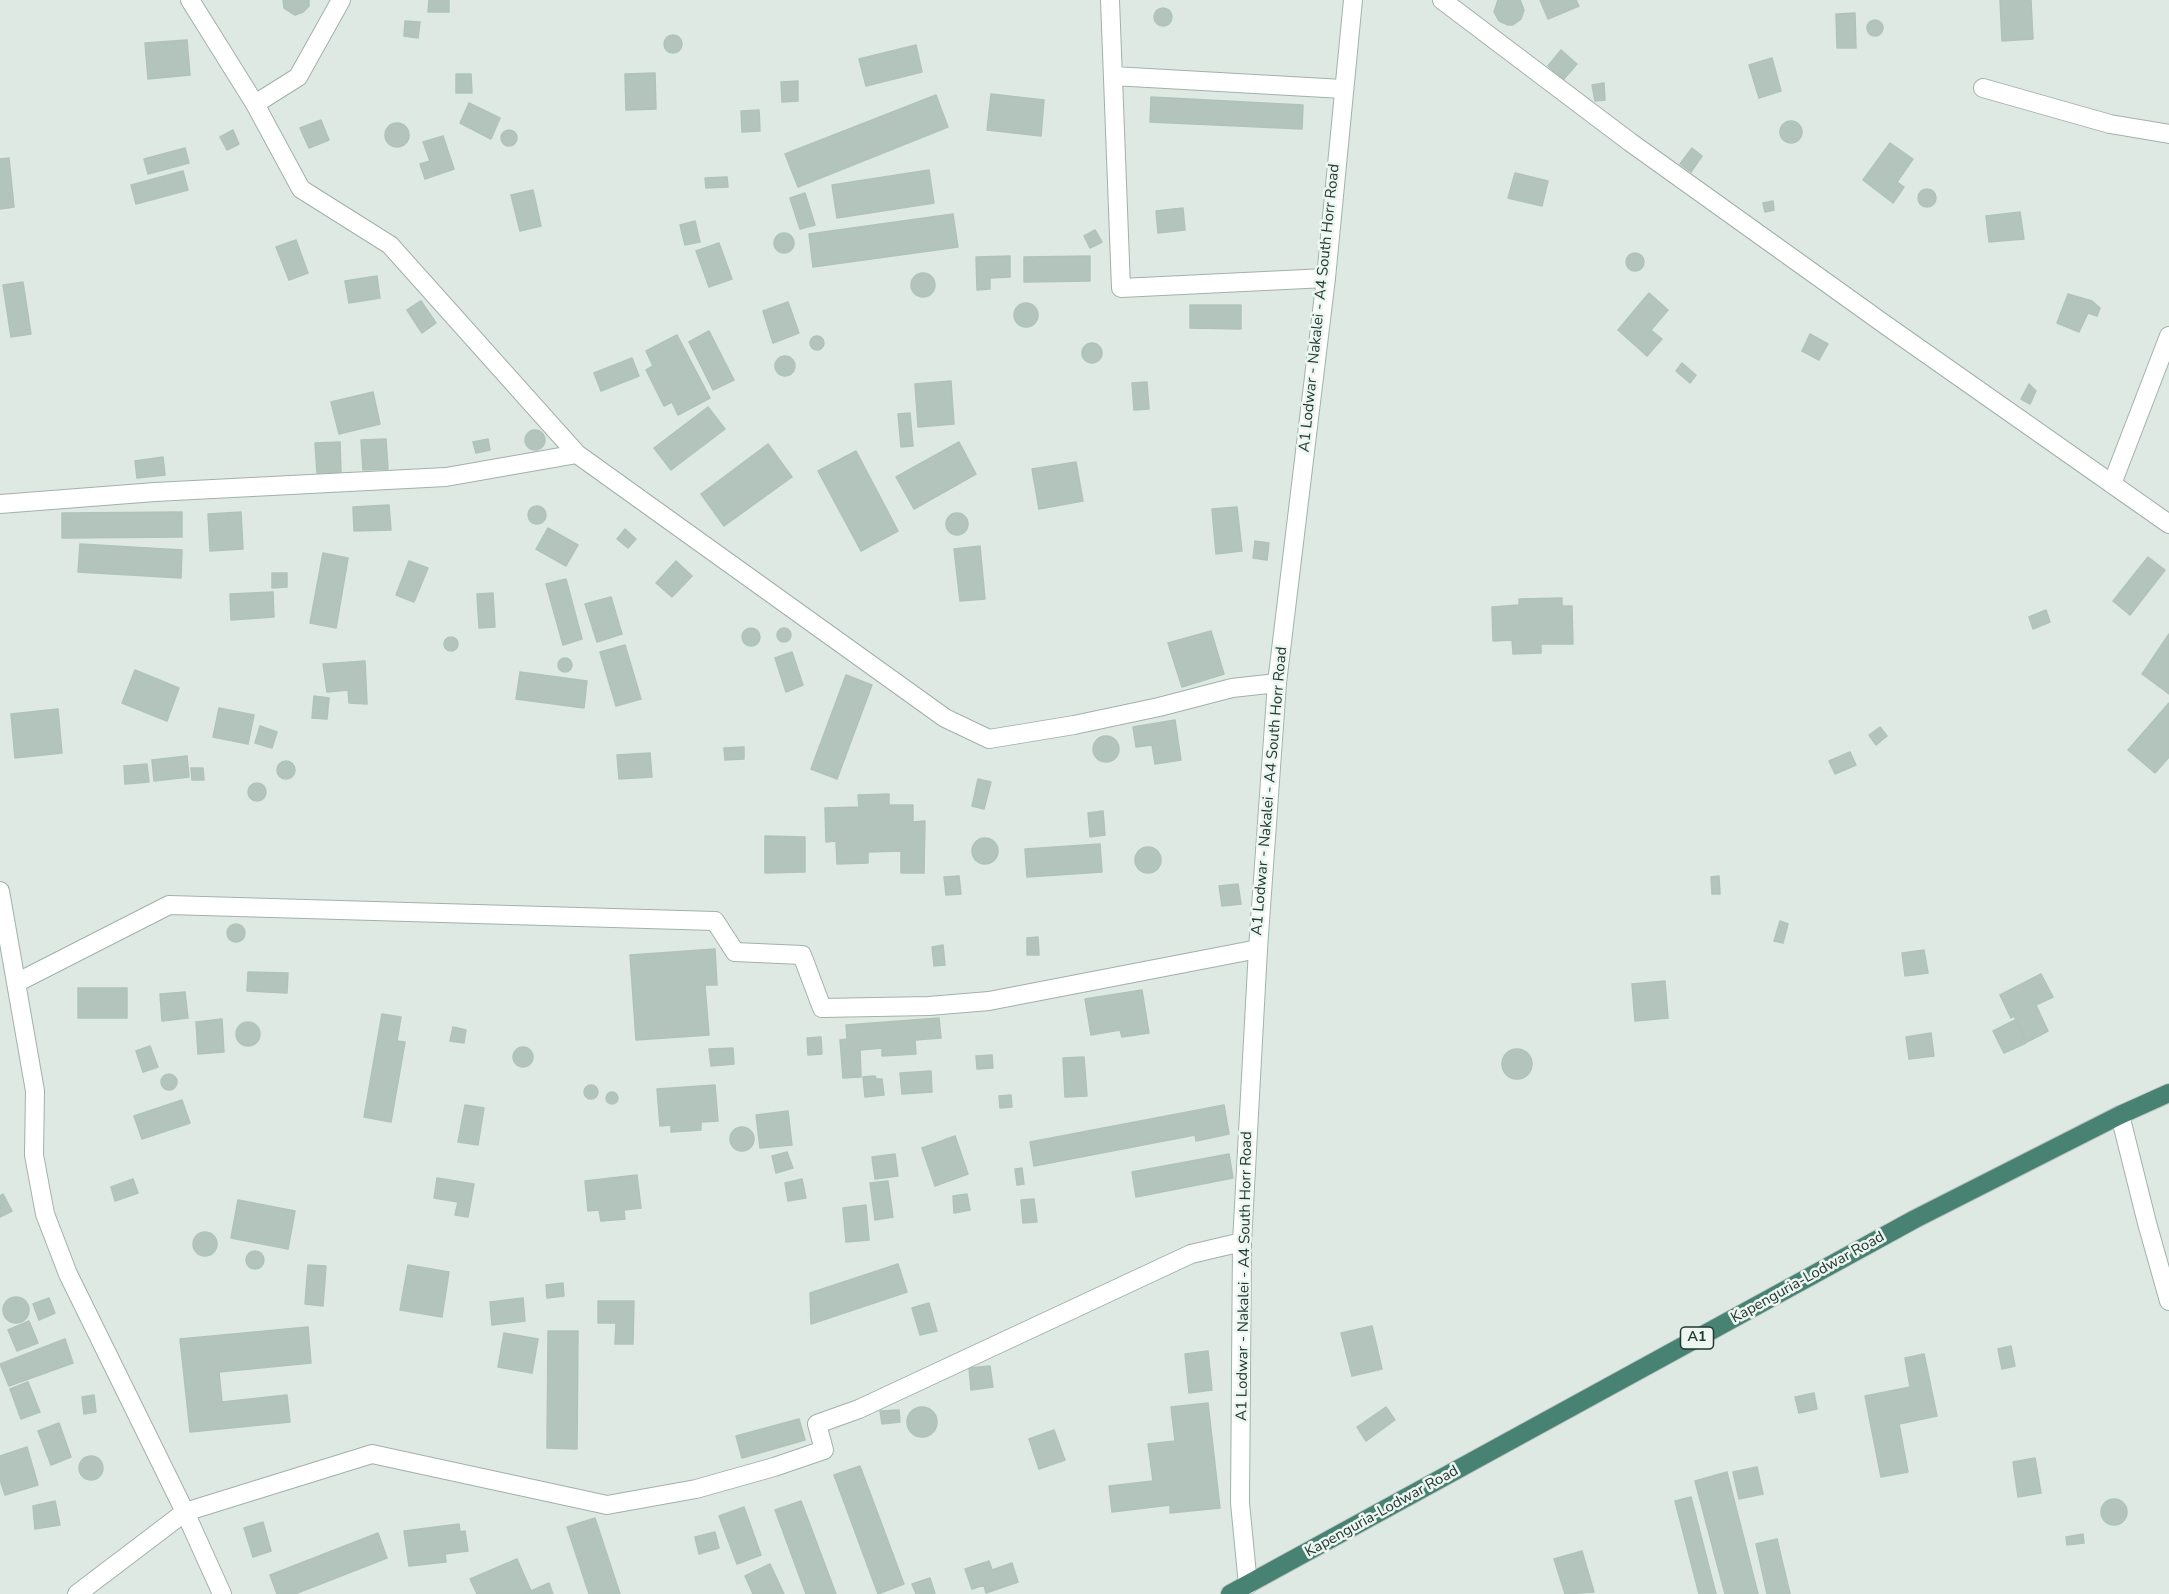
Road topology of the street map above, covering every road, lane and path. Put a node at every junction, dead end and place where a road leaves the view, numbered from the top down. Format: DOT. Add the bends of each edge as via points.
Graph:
graph roads {
  1 [pos="190,0"];
  2 [pos="341,0"];
  3 [pos="1110,0"];
  4 [pos="1353,0"];
  5 [pos="1442,0"];
  6 [pos="1113,76"];
  7 [pos="1983,88"];
  8 [pos="1343,89"];
  9 [pos="255,104"];
  10 [pos="2169,134"];
  11 [pos="1326,278"];
  12 [pos="2169,336"];
  13 [pos="578,454"];
  14 [pos="2112,484"];
  15 [pos="0,504"];
  16 [pos="2169,524"];
  17 [pos="1277,683"];
  18 [pos="0,891"];
  19 [pos="1258,949"];
  20 [pos="16,983"];
  21 [pos="2169,1093"];
  22 [pos="2120,1115"];
  23 [pos="1242,1242"];
  24 [pos="2169,1301"];
  25 [pos="185,1512"];
  26 [pos="1251,1590"];
  27 [pos="77,1594"];
  28 [pos="222,1594"];
  29 [pos="1230,1594"];
  1 -- 9 [label="street"];
  2 -- 9 [label="street" via="298,77"];
  3 -- 6 [label="street"];
  4 -- 8 [label="street, A1 Lodwar - Nakalei - A4 South Horr Road"];
  5 -- 14 [label="street" via="1630,142"];
  6 -- 8 [label="street"];
  6 -- 11 [label="street" via="1122,288"];
  7 -- 10 [label="street" via="2110,124"];
  8 -- 11 [label="street, A1 Lodwar - Nakalei - A4 South Horr Road"];
  9 -- 13 [label="street" via="301,189 390,245"];
  11 -- 17 [label="street, A1 Lodwar - Nakalei - A4 South Horr Road"];
  12 -- 14 [label="street"];
  13 -- 15 [label="street" via="446,477"];
  13 -- 17 [label="street" via="945,718 989,739 1074,725 1232,688"];
  14 -- 16 [label="street"];
  17 -- 19 [label="street, A1 Lodwar - Nakalei - A4 South Horr Road"];
  18 -- 20 [label="street"];
  19 -- 20 [label="street" via="989,1001 822,1008 802,955 735,952 715,921 169,905"];
  19 -- 23 [label="street, A1 Lodwar - Nakalei - A4 South Horr Road"];
  20 -- 25 [label="street" via="35,1091 34,1155 45,1214 68,1274"];
  21 -- 22 [label="highway, Kapenguria-Lodwar Road / A1"];
  22 -- 24 [label="street"];
  22 -- 26 [label="highway, Kapenguria-Lodwar Road / A1" via="1915,1219"];
  23 -- 25 [label="street" via="1191,1254 859,1409 817,1424 824,1450 696,1489 607,1504 372,1454"];
  23 -- 26 [label="street, A1 Lodwar - Nakalei - A4 South Horr Road" via="1240,1503"];
  25 -- 27 [label="street"];
  25 -- 28 [label="street"];
  26 -- 29 [label="highway, Kapenguria-Lodwar Road / A1"];
}
